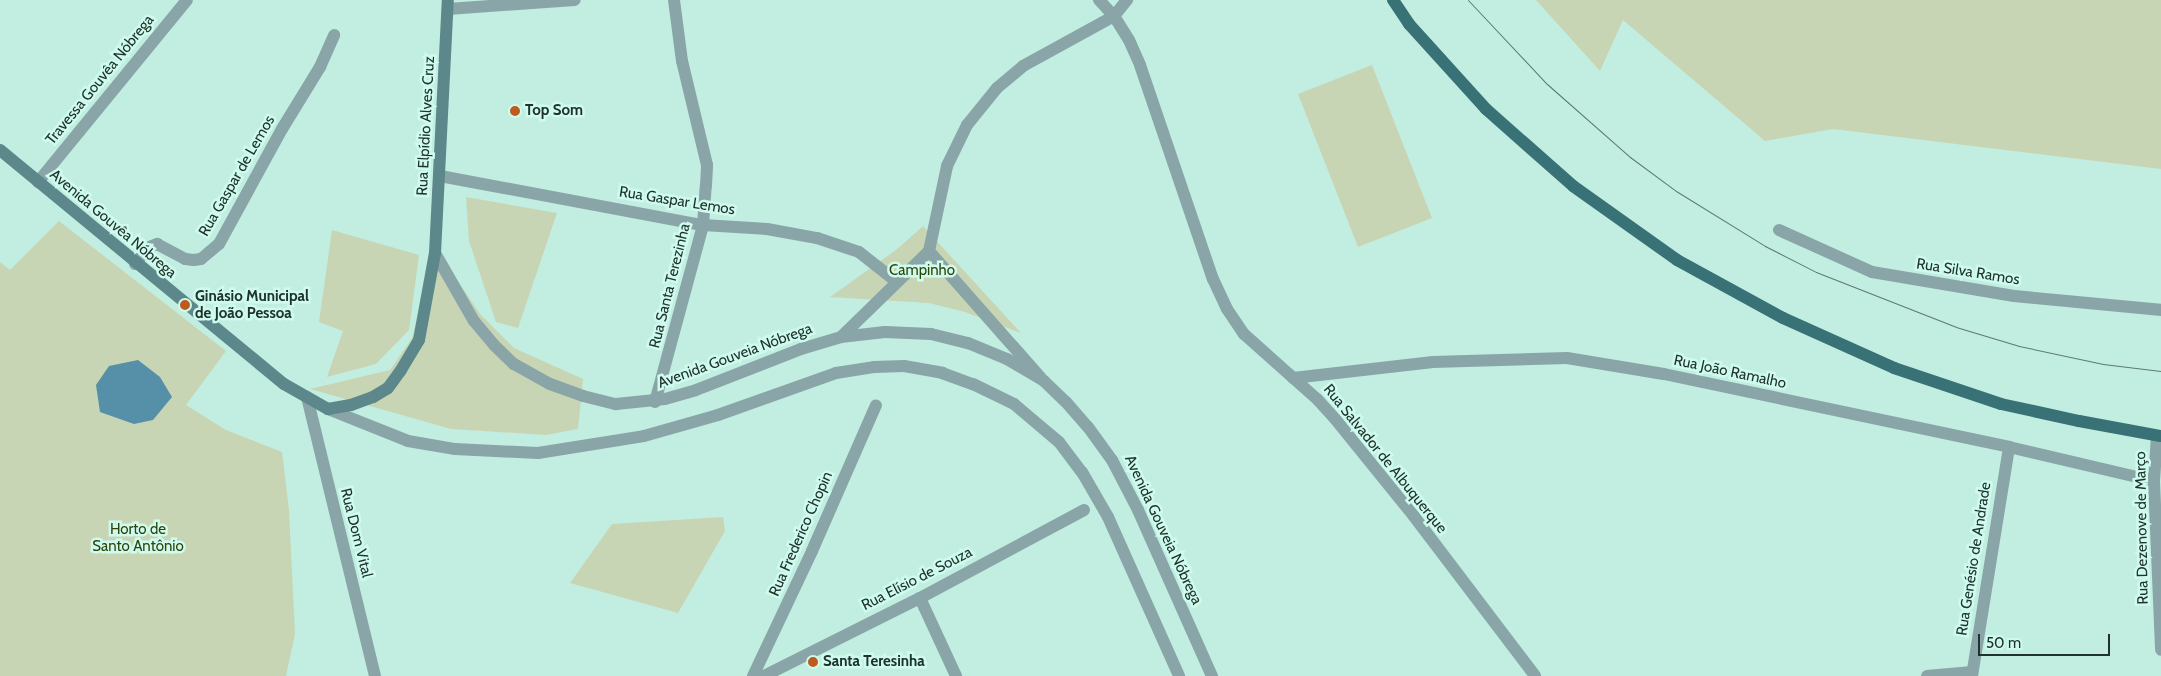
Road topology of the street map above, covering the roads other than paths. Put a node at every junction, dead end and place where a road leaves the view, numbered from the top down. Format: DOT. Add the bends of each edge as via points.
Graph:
graph roads {
  1 [pos="187,0"];
  2 [pos="576,0"];
  3 [pos="674,0"];
  4 [pos="1098,0"];
  5 [pos="1126,0"];
  6 [pos="1393,0"];
  7 [pos="448,5"];
  8 [pos="1114,16"];
  9 [pos="334,35"];
  10 [pos="0,150"];
  11 [pos="440,176"];
  12 [pos="38,182"];
  13 [pos="703,225"];
  14 [pos="1779,230"];
  15 [pos="929,251"];
  16 [pos="435,253"];
  17 [pos="135,264"];
  18 [pos="897,282"];
  19 [pos="2161,310"];
  20 [pos="842,337"];
  21 [pos="1294,378"];
  22 [pos="1044,382"];
  23 [pos="307,397"];
  24 [pos="656,402"];
  25 [pos="876,405"];
  26 [pos="328,409"];
  27 [pos="2159,436"];
  28 [pos="2009,447"];
  29 [pos="2154,481"];
  30 [pos="1084,510"];
  31 [pos="920,598"];
  32 [pos="2161,650"];
  33 [pos="1972,674"];
  34 [pos="375,676"];
  35 [pos="753,676"];
  36 [pos="764,676"];
  37 [pos="956,676"];
  38 [pos="1179,676"];
  39 [pos="1212,676"];
  40 [pos="1535,676"];
  41 [pos="1927,676"];
  1 -- 12 [label="street, Travessa Gouvêa Nóbrega"];
  2 -- 7 [label="street"];
  3 -- 13 [label="street, Rua Santa Terezinha" via="682,61 706,165"];
  4 -- 8 [label="street, Rua Salvador de Albuquerque"];
  5 -- 8 [label="street"];
  6 -- 27 [label="main road" via="1409,24 1486,109 1573,186 1677,260 1783,318 1894,368 2001,404"];
  7 -- 11 [label="main road, Rua Elpídio Alves Cruz"];
  8 -- 15 [label="street" via="1023,66 997,88 967,125 947,166"];
  8 -- 21 [label="street, Rua Salvador de Albuquerque" via="1140,65 1212,279 1244,334"];
  9 -- 17 [label="street, Rua Gaspar de Lemos" via="320,67 219,244 201,259 194,260 157,244"];
  10 -- 12 [label="main road, Avenida Gouvêa Nóbrega"];
  11 -- 13 [label="street, Rua Gaspar Lemos"];
  11 -- 16 [label="main road, Rua Elpídio Alves Cruz"];
  12 -- 17 [label="main road, Avenida Gouvêa Nóbrega"];
  13 -- 18 [label="street, Rua Gaspar Lemos" via="767,229 817,238 858,252"];
  13 -- 24 [label="street, Rua Santa Terezinha"];
  14 -- 19 [label="street, Rua Silva Ramos" via="1872,272 2014,296"];
  15 -- 18 [label="street"];
  15 -- 22 [label="street"];
  16 -- 24 [label="street, Avenida Gouveia Nóbrega" via="474,321 514,364 550,384 583,396 616,404"];
  16 -- 26 [label="main road" via="419,340 401,370 388,388 373,397"];
  17 -- 23 [label="main road, Avenida Gouvêa Nóbrega" via="265,370"];
  18 -- 20 [label="street"];
  20 -- 22 [label="street, Avenida Gouveia Nóbrega" via="885,332 931,334 968,343 1007,359"];
  20 -- 24 [label="street, Avenida Gouveia Nóbrega"];
  21 -- 28 [label="street, Rua João Ramalho" via="1433,362 1567,358 1664,374"];
  21 -- 40 [label="street, Rua Salvador de Albuquerque" via="1342,427"];
  22 -- 39 [label="street, Avenida Gouveia Nóbrega" via="1088,427 1124,480"];
  23 -- 26 [label="main road, Avenida Gouvêa Nóbrega"];
  23 -- 34 [label="street, Rua Dom Vital"];
  25 -- 35 [label="street, Rua Frederico Chopin"];
  26 -- 38 [label="street" via="408,441 455,449 538,453 644,436 718,415 836,373 904,366 942,372 1014,404 1059,442 1082,472 1108,517"];
  27 -- 29 [label="street, Rua Dezenove de Março"];
  28 -- 29 [label="street, Rua João Ramalho"];
  28 -- 33 [label="street, Rua Genésio de Andrade"];
  29 -- 32 [label="street, Rua Dezenove de Março"];
  30 -- 31 [label="street, Rua Elísio de Souza"];
  31 -- 36 [label="street, Rua Elísio de Souza"];
  31 -- 37 [label="street"];
  33 -- 41 [label="street"];
}
